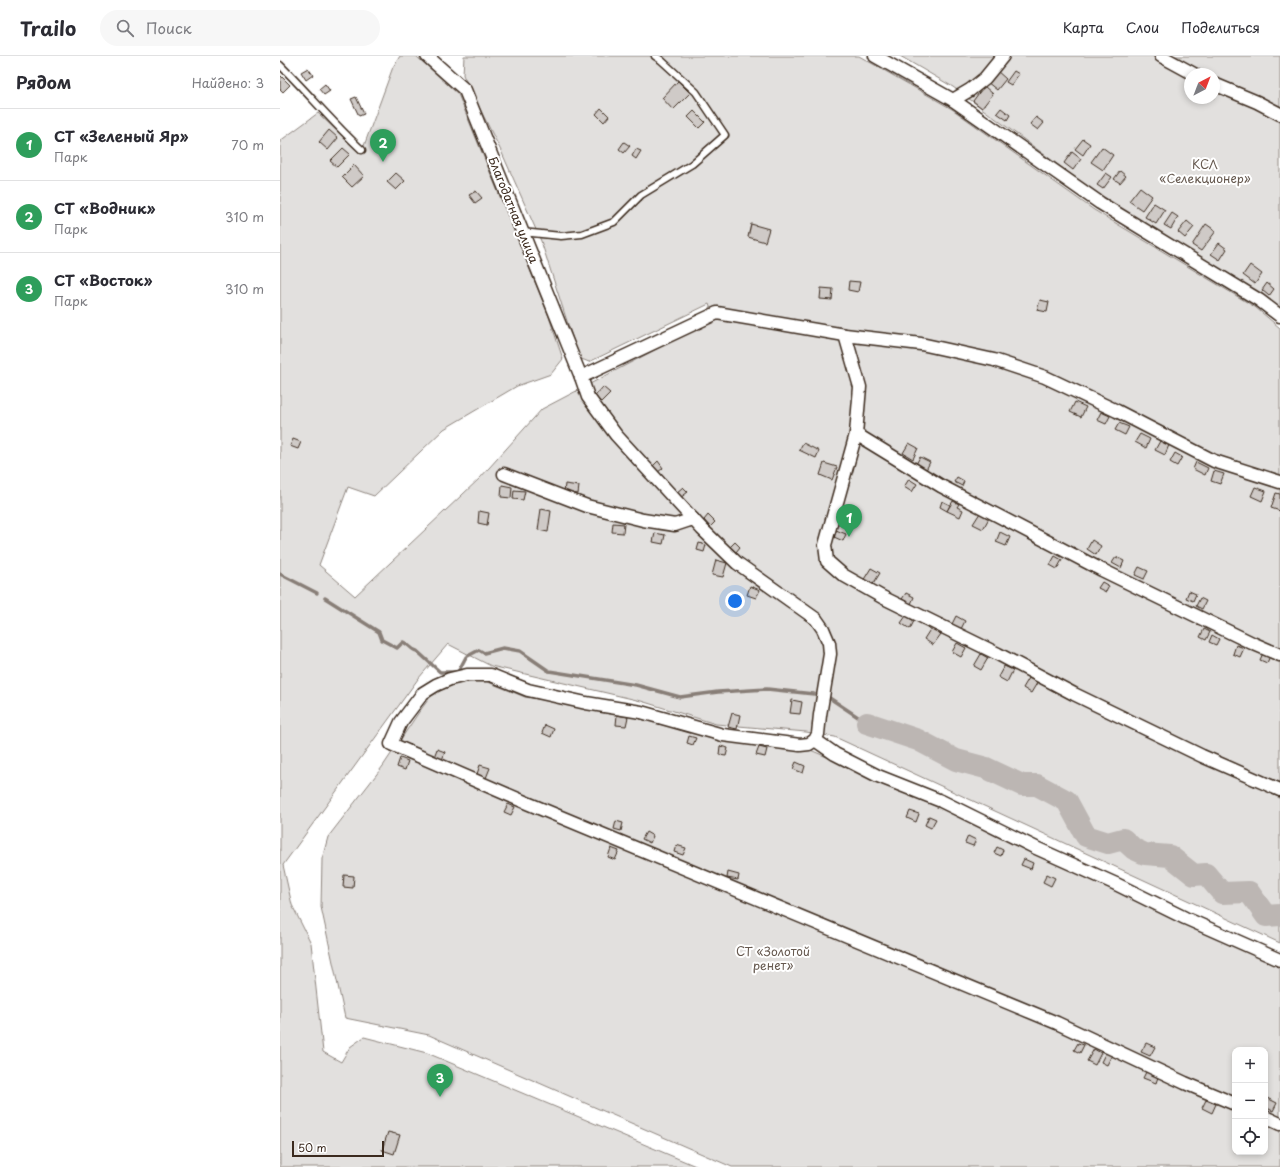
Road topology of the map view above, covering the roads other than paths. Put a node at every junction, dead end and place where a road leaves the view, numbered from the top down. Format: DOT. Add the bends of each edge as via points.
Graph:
graph roads {
  1 [pos="427,56"];
  2 [pos="655,56"];
  3 [pos="875,56"];
  4 [pos="1004,56"];
  5 [pos="1161,56"];
  6 [pos="280,65"];
  7 [pos="1184,69"];
  8 [pos="1220,87"];
  9 [pos="953,100"];
  10 [pos="1280,114"];
  11 [pos="362,150"];
  12 [pos="522,232"];
  13 [pos="1280,316"];
  14 [pos="845,335"];
  15 [pos="581,376"];
  16 [pos="856,434"];
  17 [pos="504,474"];
  18 [pos="1280,482"];
  19 [pos="693,519"];
  20 [pos="1280,655"];
  21 [pos="815,740"];
  22 [pos="1280,790"];
  23 [pos="1280,960"];
  24 [pos="1232,1103"];
  25 [pos="1268,1118"];
  26 [pos="1280,1124"];
  1 -- 12 [label="street, Благодатная улица" via="465,90"];
  2 -- 12 [label="lane" via="696,92 725,135 692,164 641,195 614,222 582,234 562,236"];
  3 -- 9 [label="street"];
  4 -- 9 [label="street" via="985,78"];
  5 -- 7 [label="street"];
  6 -- 11 [label="lane" via="314,99 331,121"];
  8 -- 10 [label="street"];
  9 -- 13 [label="street" via="1100,203 1259,300"];
  12 -- 15 [label="street, Благодатная улица"];
  14 -- 15 [label="street" via="717,313"];
  14 -- 16 [label="street" via="860,387"];
  14 -- 18 [label="street" via="922,344 994,360 1037,374 1117,411 1214,461"];
  15 -- 19 [label="street, Благодатная улица" via="588,397 616,435"];
  16 -- 20 [label="street" via="941,486 1102,570"];
  16 -- 22 [label="street" via="825,545 828,561 843,575 1074,694 1202,756"];
  17 -- 19 [label="street" via="586,506 636,518 675,525"];
  19 -- 21 [label="street, Благодатная улица" via="737,562 816,619 823,629 829,643 830,654"];
  21 -- 23 [label="street" via="878,776 941,802 1185,918"];
  21 -- 24 [label="street" via="800,745 723,735 642,712 528,690 491,675 467,675 450,679 423,693 401,722 390,744 1058,1022"];
  25 -- 26 [label="street"];
}
